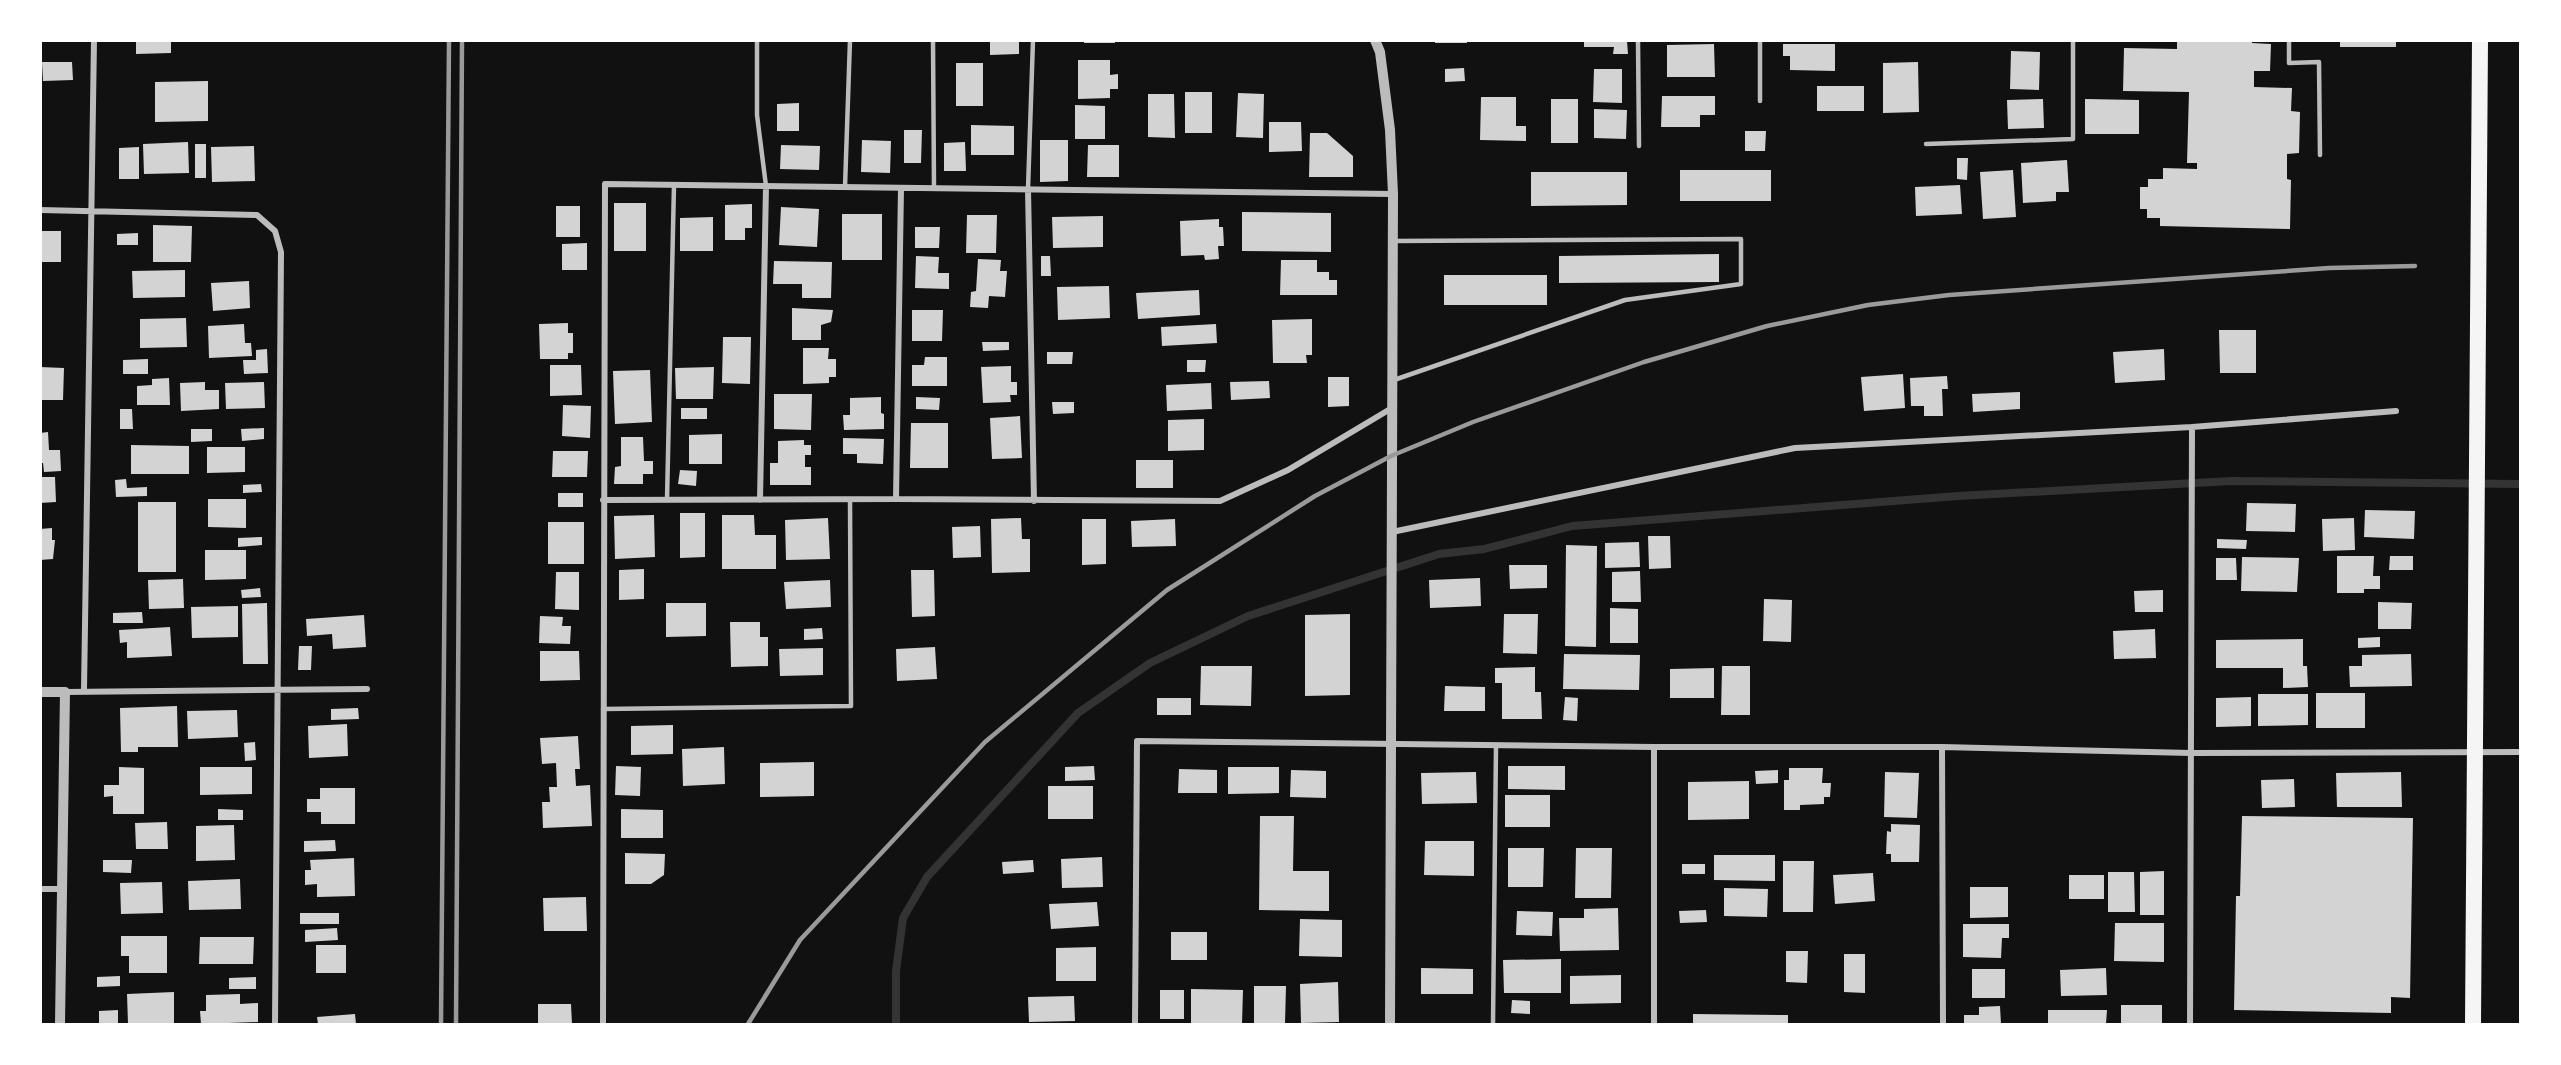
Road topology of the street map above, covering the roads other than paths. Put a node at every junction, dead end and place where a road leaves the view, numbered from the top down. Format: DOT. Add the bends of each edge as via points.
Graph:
graph roads {
  1 [pos="94,40"];
  2 [pos="757,40"];
  3 [pos="850,40"];
  4 [pos="933,40"];
  5 [pos="1033,40"];
  6 [pos="1375,40"];
  7 [pos="1638,40"];
  8 [pos="1760,40"];
  9 [pos="2073,40"];
  10 [pos="2289,40"];
  11 [pos="2480,40"];
  12 [pos="1760,102"];
  13 [pos="1926,144"];
  14 [pos="1639,146"];
  15 [pos="2320,155"];
  16 [pos="674,185"];
  17 [pos="766,186"];
  18 [pos="845,187"];
  19 [pos="901,188"];
  20 [pos="934,188"];
  21 [pos="1028,189"];
  22 [pos="1393,195"];
  23 [pos="40,210"];
  24 [pos="92,210"];
  25 [pos="1393,241"];
  26 [pos="1392,381"];
  27 [pos="1392,408"];
  28 [pos="2396,411"];
  29 [pos="2192,427"];
  30 [pos="850,499"];
  31 [pos="896,499"];
  32 [pos="603,500"];
  33 [pos="667,500"];
  34 [pos="760,500"];
  35 [pos="1034,501"];
  36 [pos="1392,532"];
  37 [pos="367,689"];
  38 [pos="84,690"];
  39 [pos="277,690"];
  40 [pos="40,692"];
  41 [pos="65,692"];
  42 [pos="603,709"];
  43 [pos="1392,746"];
  44 [pos="1496,746"];
  45 [pos="1654,747"];
  46 [pos="1942,747"];
  47 [pos="2474,751"];
  48 [pos="2520,752"];
  49 [pos="2191,753"];
  50 [pos="40,889"];
  51 [pos="62,889"];
  52 [pos="60,1024"];
  53 [pos="275,1024"];
  54 [pos="603,1024"];
  55 [pos="1135,1024"];
  56 [pos="1390,1024"];
  57 [pos="1493,1024"];
  58 [pos="1654,1024"];
  59 [pos="1943,1024"];
  60 [pos="2190,1024"];
  61 [pos="2473,1024"];
  1 -- 24 [label="street"];
  2 -- 17 [label="lane" via="757,116"];
  3 -- 18 [label="lane"];
  4 -- 20 [label="lane"];
  5 -- 21 [label="lane"];
  6 -- 22 [label="street" via="1390,130"];
  7 -- 14 [label="lane"];
  8 -- 12 [label="lane"];
  9 -- 13 [label="lane" via="2073,139"];
  10 -- 15 [label="lane" via="2289,63 2319,62"];
  11 -- 47 [label="highway"];
  16 -- 17 [label="street"];
  16 -- 32 [label="street" via="605,184"];
  16 -- 33 [label="lane"];
  17 -- 18 [label="street"];
  17 -- 34 [label="street"];
  18 -- 19 [label="street"];
  19 -- 20 [label="street"];
  19 -- 31 [label="street"];
  20 -- 21 [label="street"];
  21 -- 22 [label="street"];
  21 -- 35 [label="street"];
  22 -- 25 [label="street"];
  23 -- 24 [label="street"];
  24 -- 38 [label="street"];
  24 -- 39 [label="street" via="257,215 275,231 281,252"];
  25 -- 26 [label="street"];
  25 -- 26 [label="lane" via="1741,239 1741,284 1625,300"];
  26 -- 27 [label="street"];
  27 -- 35 [label="street" via="1288,470 1220,501"];
  27 -- 36 [label="street"];
  28 -- 29 [label="street"];
  29 -- 36 [label="street" via="1795,448"];
  29 -- 49 [label="street"];
  30 -- 31 [label="street"];
  30 -- 34 [label="street"];
  30 -- 42 [label="lane" via="851,706"];
  31 -- 35 [label="street"];
  32 -- 33 [label="street"];
  32 -- 42 [label="street"];
  33 -- 34 [label="street"];
  36 -- 43 [label="street"];
  37 -- 39 [label="street"];
  38 -- 39 [label="street"];
  38 -- 41 [label="street"];
  39 -- 53 [label="street"];
  40 -- 41 [label="street"];
  41 -- 51 [label="street"];
  42 -- 54 [label="street"];
  43 -- 44 [label="street"];
  43 -- 55 [label="street" via="1137,741"];
  43 -- 56 [label="street"];
  44 -- 45 [label="street"];
  44 -- 57 [label="lane"];
  45 -- 46 [label="street"];
  45 -- 58 [label="street"];
  46 -- 49 [label="street"];
  46 -- 59 [label="street"];
  47 -- 48 [label="street"];
  47 -- 49 [label="street"];
  47 -- 61 [label="highway"];
  49 -- 60 [label="street"];
  50 -- 51 [label="street"];
  51 -- 52 [label="street"];
}
